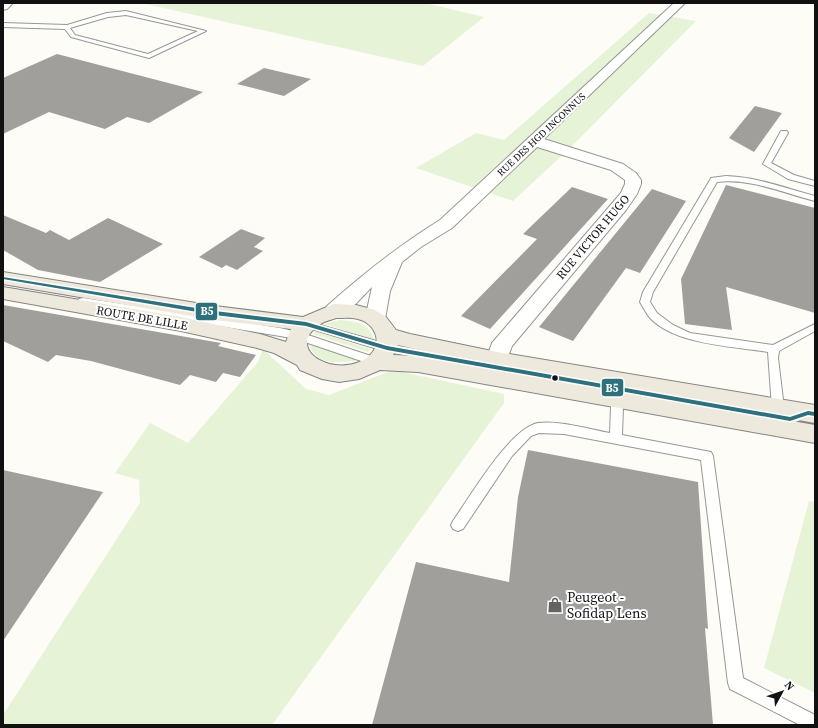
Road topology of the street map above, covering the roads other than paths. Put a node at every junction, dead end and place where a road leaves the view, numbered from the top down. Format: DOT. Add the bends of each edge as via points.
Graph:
graph roads {
  1 [pos="8,3"];
  2 [pos="680,3"];
  3 [pos="3,7"];
  4 [pos="3,25"];
  5 [pos="67,27"];
  6 [pos="784,134"];
  7 [pos="534,141"];
  8 [pos="815,184"];
  9 [pos="815,188"];
  10 [pos="812,198"];
  11 [pos="397,257"];
  12 [pos="3,278"];
  13 [pos="3,292"];
  14 [pos="334,312"];
  15 [pos="815,327"];
  16 [pos="302,330"];
  17 [pos="382,341"];
  18 [pos="774,349"];
  19 [pos="301,359"];
  20 [pos="497,360"];
  21 [pos="618,389"];
  22 [pos="778,408"];
  23 [pos="813,420"];
  24 [pos="616,439"];
  25 [pos="458,525"];
  26 [pos="815,724"];
  1 -- 3 [label="street"];
  2 -- 7 [label="street, RUE DES HGD INCONNUS"];
  4 -- 5 [label="lane"];
  5 -- 5 [label="lane" via="107,15 126,13 203,31 149,56 73,36"];
  6 -- 8 [label="lane" via="767,164 791,177"];
  7 -- 11 [label="street, RUE DES HGD INCONNUS" via="446,224"];
  7 -- 20 [label="street, RUE VICTOR HUGO" via="617,167 634,180 634,187 503,343"];
  9 -- 10 [label="lane"];
  10 -- 18 [label="lane" via="743,179 714,180 648,292 645,302 652,315 668,327 688,336"];
  11 -- 14 [label="street, RUE DES HGD INCONNUS"];
  11 -- 17 [label="street, RUE DES HGD INCONNUS" via="380,290"];
  12 -- 16 [label="main road, ROUTE DE LILLE"];
  13 -- 16 [label="lane" via="22,291 280,332"];
  13 -- 19 [label="main road, ROUTE DE LILLE" via="260,340"];
  14 -- 16 [label="main road" via="314,318"];
  14 -- 17 [label="main road" via="356,312"];
  15 -- 18 [label="lane"];
  16 -- 17 [label="lane"];
  16 -- 17 [label="lane"];
  16 -- 19 [label="main road" via="296,344"];
  17 -- 19 [label="main road" via="358,371 336,374 316,369"];
  17 -- 20 [label="main road" via="410,341"];
  17 -- 21 [label="main road" via="418,364"];
  18 -- 22 [label="lane"];
  20 -- 21 [label="main road"];
  21 -- 22 [label="main road"];
  21 -- 23 [label="main road"];
  21 -- 24 [label="lane"];
  22 -- 23 [label="main road"];
  24 -- 25 [label="lane" via="564,429 538,428 527,433 508,452"];
  24 -- 26 [label="lane" via="707,456 736,683"];
}
